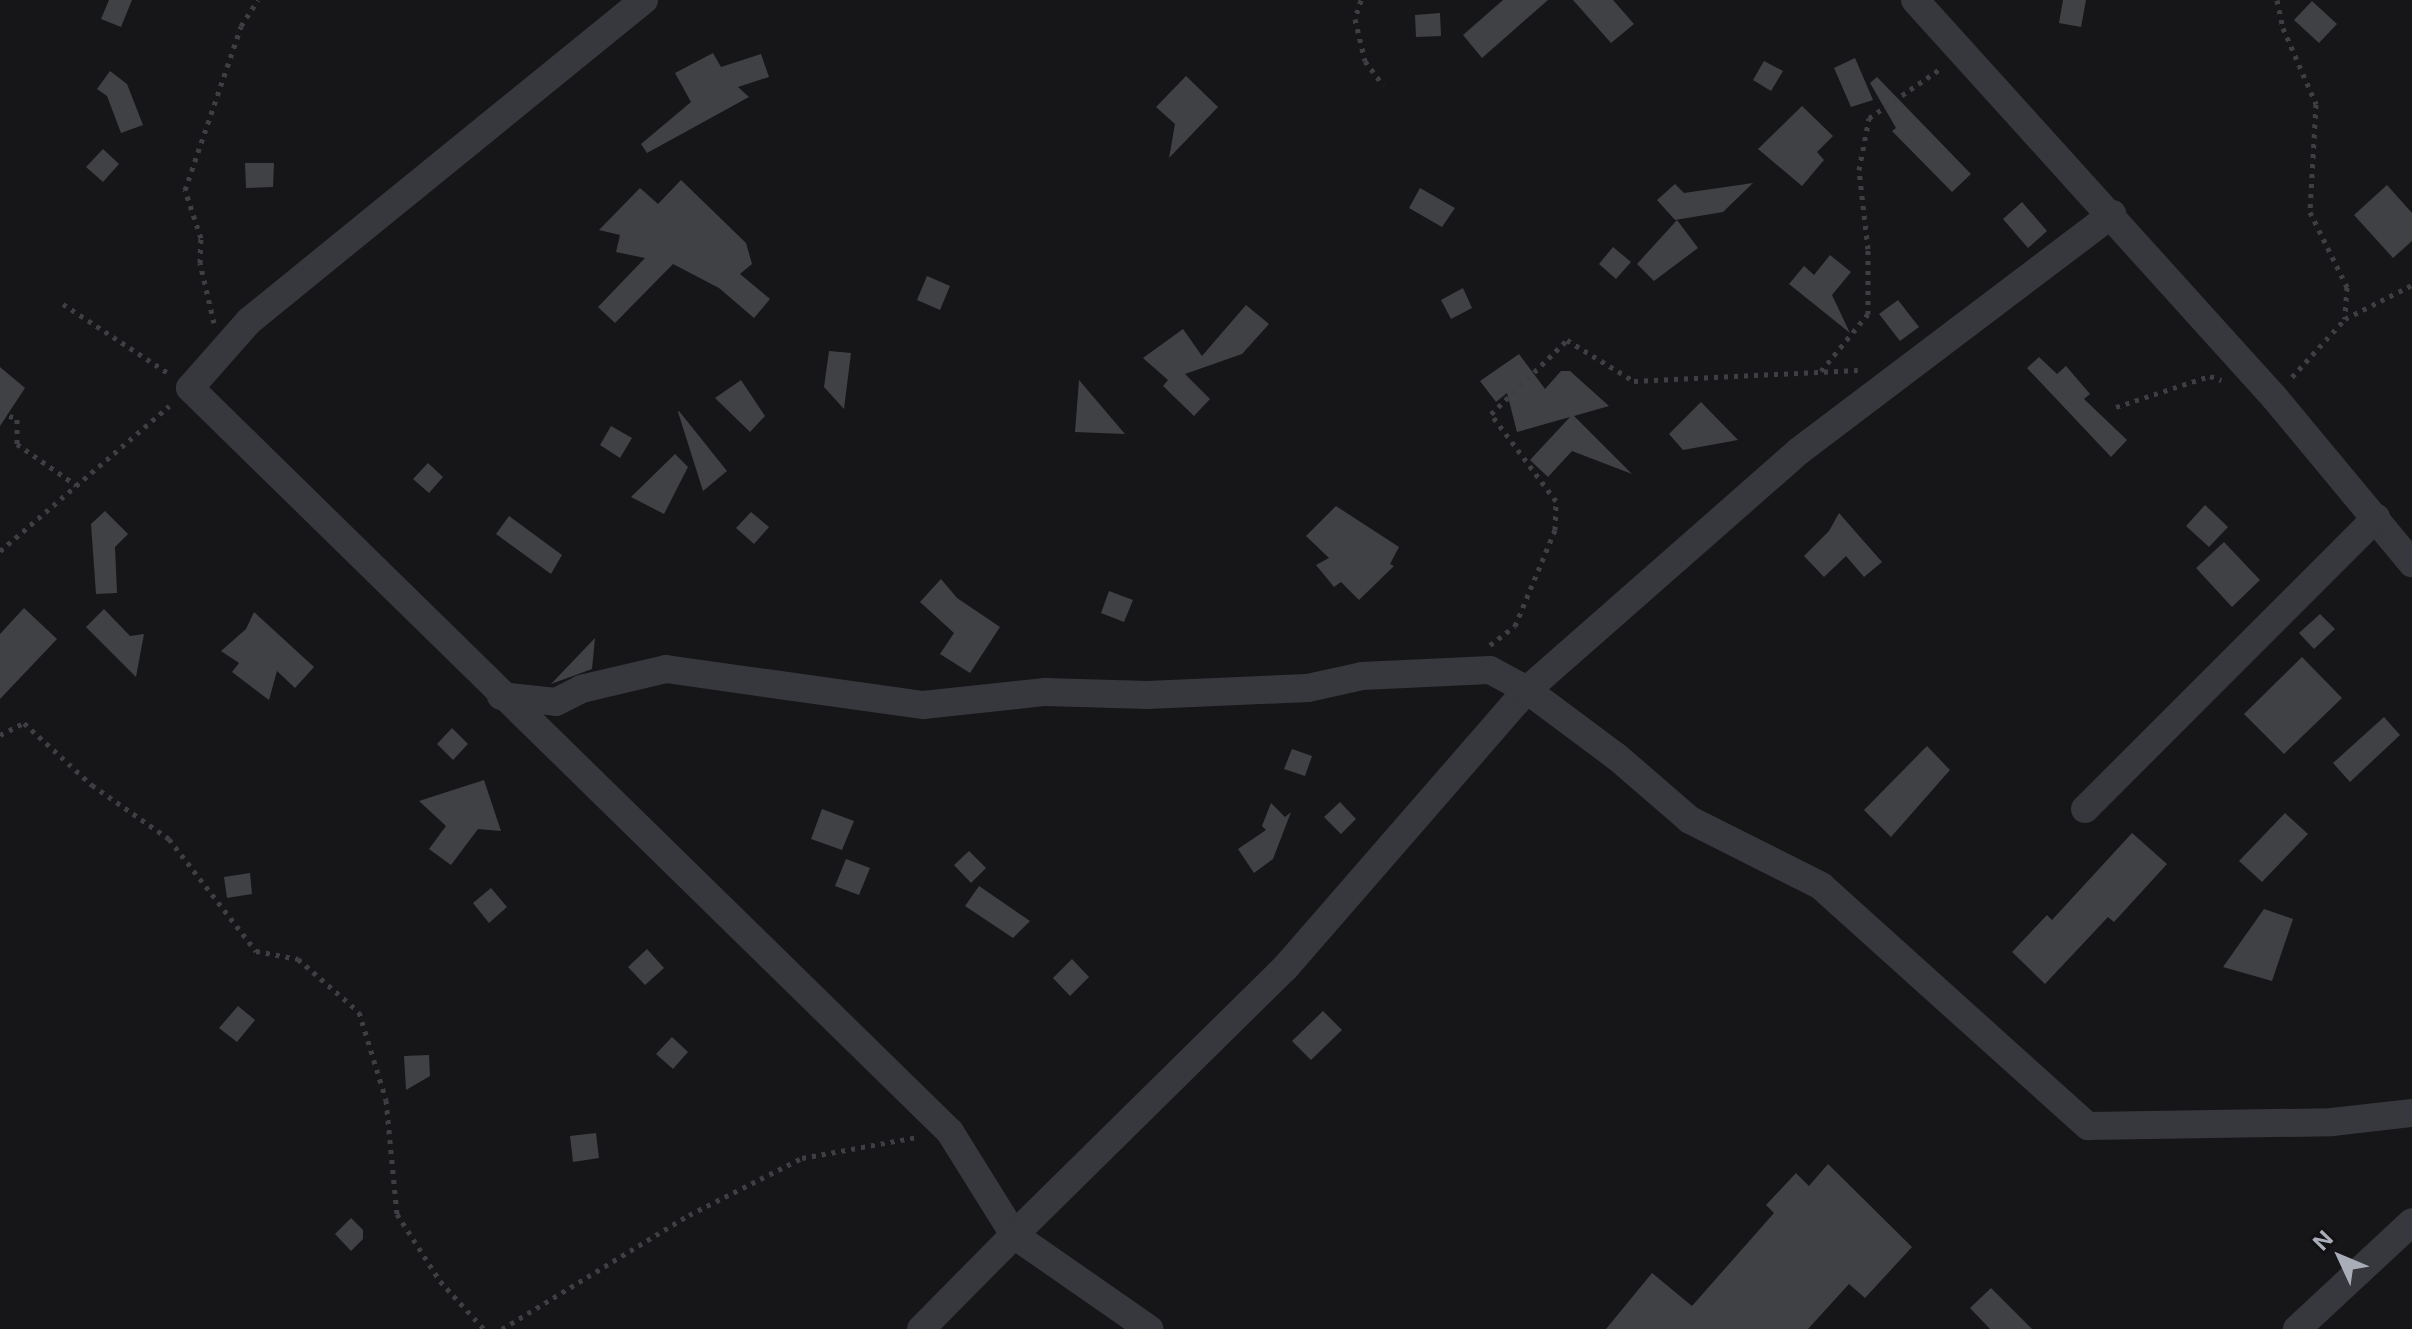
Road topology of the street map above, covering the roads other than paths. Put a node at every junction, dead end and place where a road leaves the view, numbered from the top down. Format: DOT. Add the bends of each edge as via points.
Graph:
graph roads {
  1 [pos="644,0"];
  2 [pos="1915,0"];
  3 [pos="2112,214"];
  4 [pos="2376,518"];
  5 [pos="2412,563"];
  6 [pos="1527,690"];
  7 [pos="501,696"];
  8 [pos="2085,809"];
  9 [pos="2412,1113"];
  10 [pos="2412,1222"];
  11 [pos="1014,1235"];
  12 [pos="921,1329"];
  13 [pos="1149,1329"];
  14 [pos="2297,1329"];
  1 -- 7 [label="street" via="249,321 190,388"];
  2 -- 3 [label="street"];
  3 -- 4 [label="street"];
  3 -- 6 [label="street" via="1799,451"];
  4 -- 5 [label="street"];
  4 -- 8 [label="street"];
  6 -- 7 [label="street" via="1490,670 1362,676 1308,688 1147,695 1045,692 923,705 666,669 581,689 556,702"];
  6 -- 9 [label="street" via="1690,820 1821,886 2088,1126 2332,1122"];
  6 -- 11 [label="street" via="1285,968"];
  7 -- 11 [label="street" via="950,1132"];
  10 -- 14 [label="street"];
  11 -- 12 [label="street"];
  11 -- 13 [label="street"];
}
